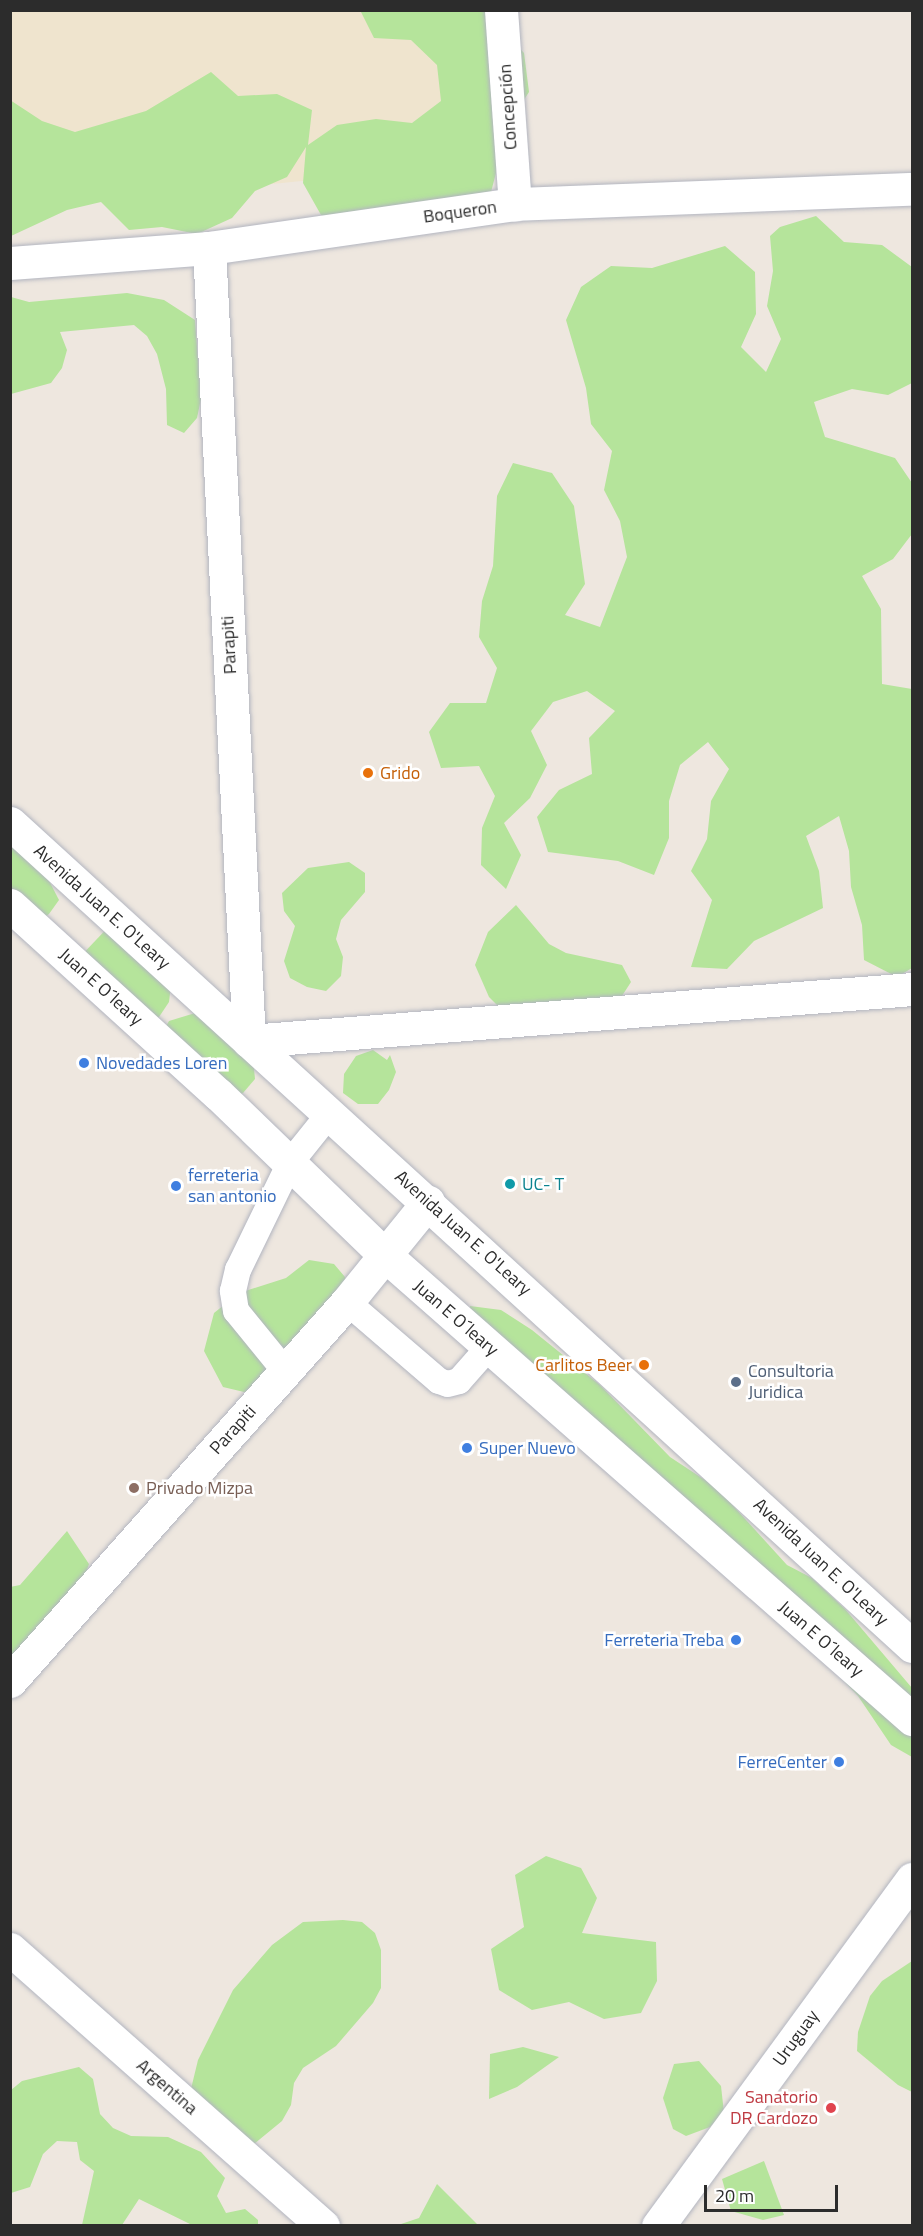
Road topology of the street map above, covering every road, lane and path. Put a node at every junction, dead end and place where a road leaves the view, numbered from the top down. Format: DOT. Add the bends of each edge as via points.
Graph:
graph roads {
  1 [pos="501,10"];
  2 [pos="912,189"];
  3 [pos="515,204"];
  4 [pos="209,248"];
  5 [pos="10,263"];
  6 [pos="10,823"];
  7 [pos="10,905"];
  8 [pos="912,989"];
  9 [pos="249,1041"];
  10 [pos="330,1113"];
  11 [pos="290,1163"];
  12 [pos="429,1202"];
  13 [pos="386,1256"];
  14 [pos="347,1302"];
  15 [pos="489,1347"];
  16 [pos="285,1371"];
  17 [pos="912,1646"];
  18 [pos="10,1682"];
  19 [pos="912,1719"];
  20 [pos="912,1879"];
  21 [pos="10,1949"];
  22 [pos="324,2226"];
  23 [pos="658,2226"];
  1 -- 3 [label="street, Concepción"];
  2 -- 3 [label="street, Boqueron"];
  3 -- 4 [label="street, Boqueron"];
  4 -- 5 [label="street, Boqueron"];
  4 -- 9 [label="street, Parapiti"];
  6 -- 9 [label="street, Avenida Juan E. O'Leary"];
  7 -- 11 [label="street, Juan E O´leary"];
  8 -- 9 [label="street"];
  9 -- 10 [label="street, Avenida Juan E. O'Leary"];
  10 -- 11 [label="lane"];
  10 -- 12 [label="street, Avenida Juan E. O'Leary"];
  11 -- 13 [label="street, Juan E O´leary"];
  11 -- 16 [label="lane" via="238,1270 232,1291 236,1311"];
  12 -- 13 [label="street, Parapiti"];
  12 -- 17 [label="street, Avenida Juan E. O'Leary"];
  13 -- 14 [label="street, Parapiti"];
  13 -- 15 [label="street, Juan E O´leary"];
  14 -- 15 [label="lane" via="439,1381 448,1384 459,1381"];
  14 -- 16 [label="street, Parapiti"];
  15 -- 19 [label="street, Juan E O´leary"];
  16 -- 18 [label="street, Parapiti"];
  20 -- 23 [label="street, Uruguay"];
  21 -- 22 [label="street, Argentina"];
}
